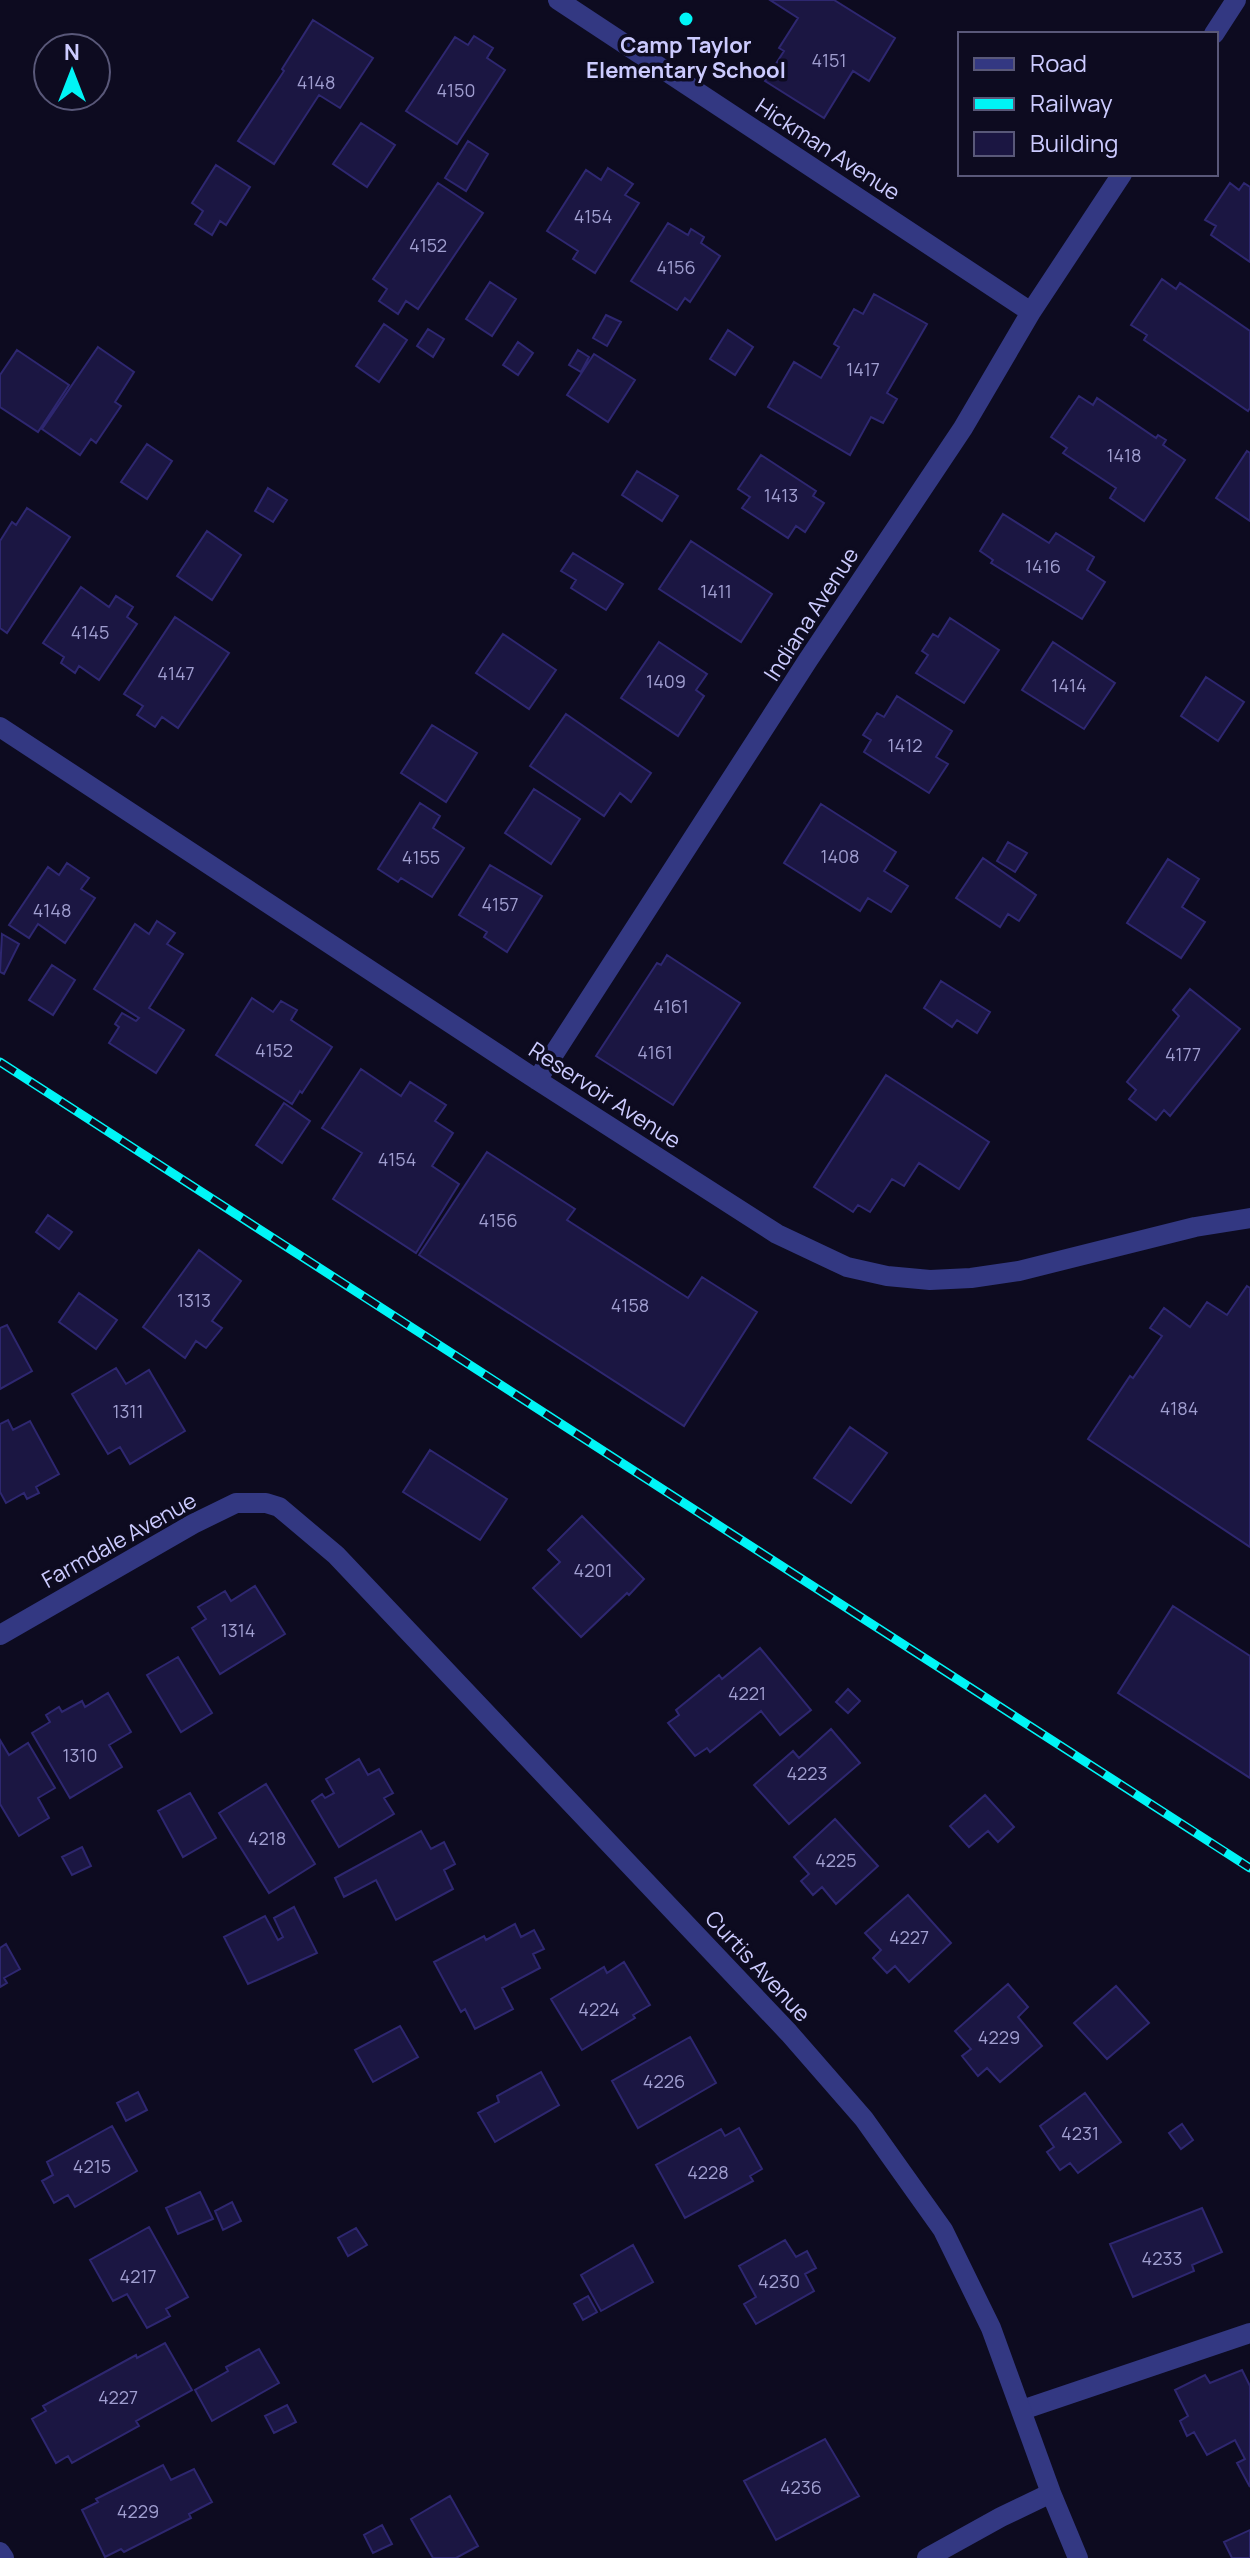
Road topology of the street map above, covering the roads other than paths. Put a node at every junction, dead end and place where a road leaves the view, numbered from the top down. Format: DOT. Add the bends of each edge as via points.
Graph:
graph roads {
  1 [pos="558,0"];
  2 [pos="1236,0"];
  3 [pos="1215,32"];
  4 [pos="1121,176"];
  5 [pos="1031,312"];
  6 [pos="0,727"];
  7 [pos="537,1080"];
  8 [pos="1250,1218"];
  9 [pos="266,1503"];
  10 [pos="0,1635"];
  11 [pos="1250,2333"];
  12 [pos="1022,2410"];
  13 [pos="1051,2493"];
  14 [pos="0,2552"];
  15 [pos="4,2558"];
  16 [pos="927,2558"];
  17 [pos="1078,2558"];
  1 -- 5 [label="street, Hickman Avenue"];
  2 -- 3 [label="street"];
  4 -- 5 [label="street, Indiana Avenue"];
  5 -- 7 [label="street, Indiana Avenue" via="963,428"];
  6 -- 7 [label="street, Reservoir Avenue"];
  7 -- 8 [label="street, Reservoir Avenue" via="777,1234 847,1267 887,1276 930,1280 1007,1273"];
  9 -- 10 [label="street, Farmdale Avenue" via="236,1503 193,1524"];
  9 -- 12 [label="street, Curtis Avenue" via="279,1507 336,1555 789,2033 864,2119 943,2230 991,2328"];
  11 -- 12 [label="street"];
  12 -- 13 [label="street, Curtis Avenue"];
  13 -- 16 [label="street"];
  13 -- 17 [label="street, Curtis Avenue"];
  14 -- 15 [label="street"];
}
